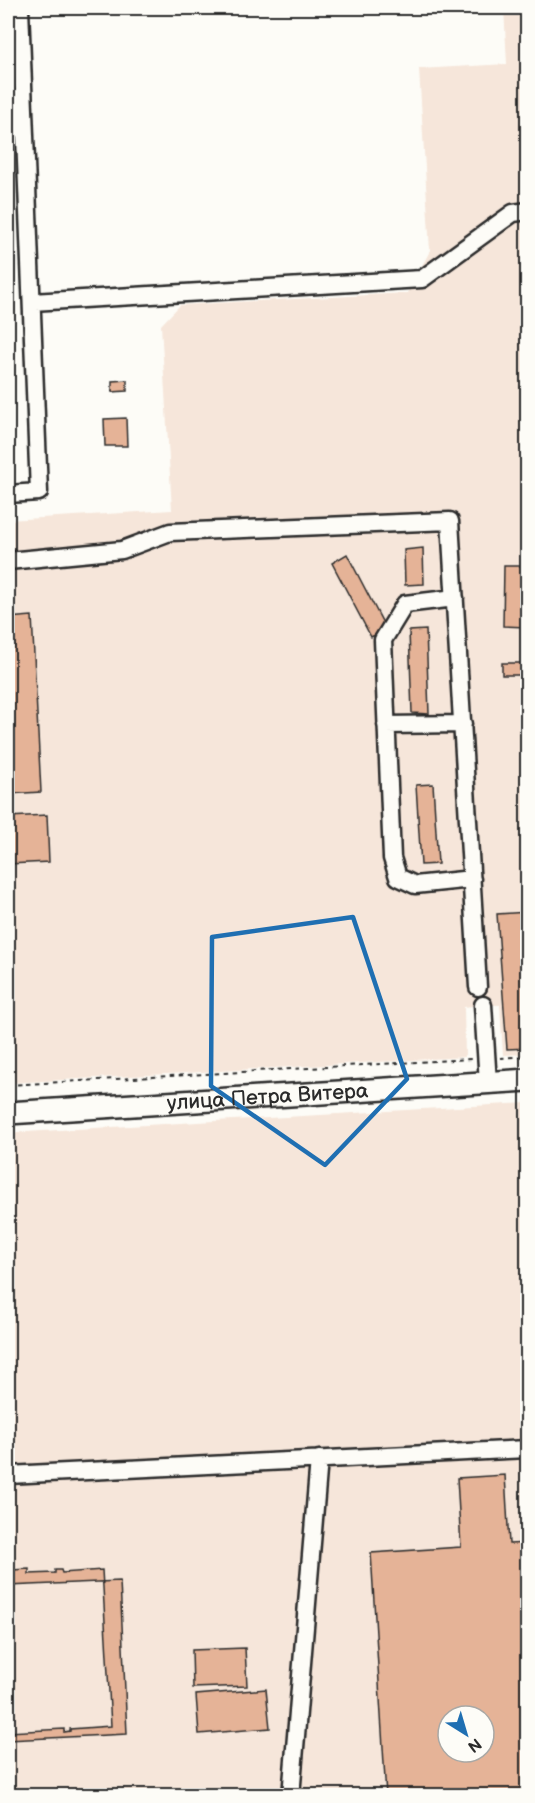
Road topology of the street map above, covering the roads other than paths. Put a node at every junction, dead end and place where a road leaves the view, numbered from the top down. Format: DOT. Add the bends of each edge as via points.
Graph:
graph roads {
  1 [pos="20,8"];
  2 [pos="528,211"];
  3 [pos="32,302"];
  4 [pos="8,495"];
  5 [pos="8,561"];
  6 [pos="455,598"];
  7 [pos="463,724"];
  8 [pos="386,725"];
  9 [pos="472,879"];
  10 [pos="478,987"];
  11 [pos="483,1005"];
  12 [pos="528,1080"];
  13 [pos="488,1083"];
  14 [pos="8,1113"];
  15 [pos="528,1449"];
  16 [pos="319,1460"];
  17 [pos="8,1476"];
  18 [pos="291,1796"];
  1 -- 3 [label="lane"];
  2 -- 3 [label="lane" via="513,213 422,279"];
  3 -- 4 [label="lane" via="39,492"];
  5 -- 6 [label="lane" via="122,550 170,532 450,521"];
  6 -- 7 [label="lane"];
  6 -- 8 [label="lane" via="405,604 383,640"];
  7 -- 8 [label="lane"];
  7 -- 9 [label="lane"];
  8 -- 9 [label="lane" via="392,858 398,877 415,885"];
  9 -- 10 [label="lane"];
  11 -- 13 [label="lane"];
  12 -- 13 [label="main road, улица Петра Витера"];
  13 -- 14 [label="main road, улица Петра Витера"];
  15 -- 16 [label="lane"];
  16 -- 17 [label="lane"];
  16 -- 18 [label="lane"];
}
